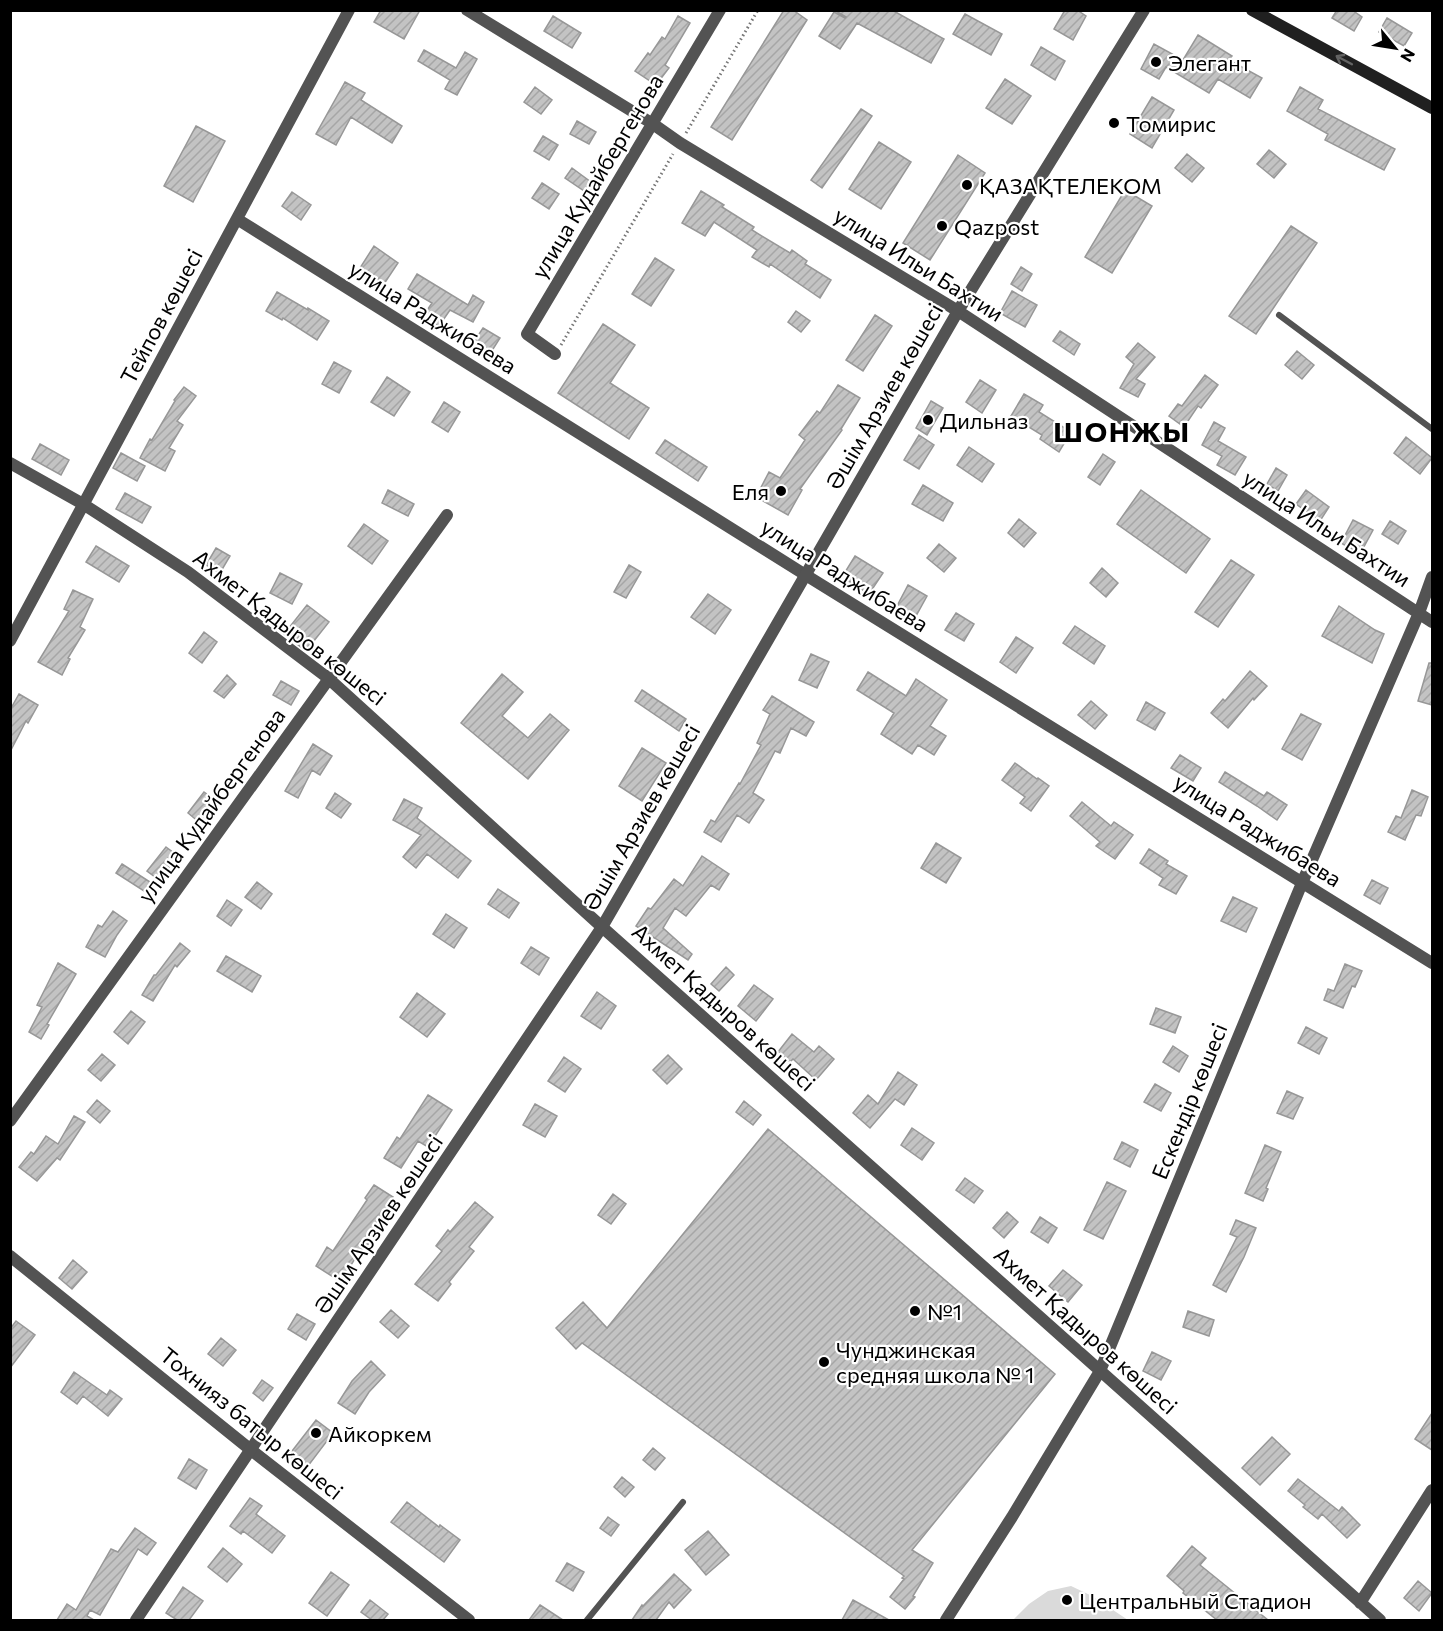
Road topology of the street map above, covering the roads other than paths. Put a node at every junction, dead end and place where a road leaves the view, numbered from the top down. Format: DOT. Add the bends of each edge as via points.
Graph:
graph roads {
  1 [pos="349,10"];
  2 [pos="467,10"];
  3 [pos="720,10"];
  4 [pos="1144,10"];
  5 [pos="1252,10"];
  6 [pos="1432,108"];
  7 [pos="652,124"];
  8 [pos="237,219"];
  9 [pos="957,311"];
  10 [pos="1279,315"];
  11 [pos="555,354"];
  12 [pos="1432,429"];
  13 [pos="10,463"];
  14 [pos="82,504"];
  15 [pos="447,515"];
  16 [pos="804,574"];
  17 [pos="1432,577"];
  18 [pos="1419,613"];
  19 [pos="1432,622"];
  20 [pos="10,641"];
  21 [pos="328,678"];
  22 [pos="1302,882"];
  23 [pos="602,927"];
  24 [pos="1432,963"];
  25 [pos="10,1121"];
  26 [pos="10,1256"];
  27 [pos="1100,1371"];
  28 [pos="251,1450"];
  29 [pos="1432,1490"];
  30 [pos="683,1502"];
  31 [pos="1360,1604"];
  32 [pos="136,1620"];
  33 [pos="469,1620"];
  34 [pos="586,1620"];
  35 [pos="946,1620"];
  36 [pos="1380,1620"];
  1 -- 8 [label="street, Тейпов көшесі"];
  2 -- 7 [label="street, улица Ильи Бахтии"];
  3 -- 7 [label="street, улица Кудайбергенова"];
  4 -- 9 [label="street, Әшім Арзиев көшесі"];
  6 -- 5 [label="main road, one-way"];
  7 -- 9 [label="street, улица Ильи Бахтии"];
  7 -- 11 [label="street, улица Кудайбергенова" via="527,334"];
  8 -- 14 [label="street, Тейпов көшесі"];
  8 -- 16 [label="street, улица Раджибаева"];
  9 -- 16 [label="street, Әшім Арзиев көшесі"];
  9 -- 18 [label="street, улица Ильи Бахтии"];
  10 -- 12 [label="lane"];
  13 -- 14 [label="street, Ахмет Қадыров көшесі"];
  14 -- 20 [label="street, Тейпов көшесі"];
  14 -- 21 [label="street, Ахмет Қадыров көшесі" via="188,572"];
  15 -- 21 [label="street, улица Кудайбергенова"];
  16 -- 22 [label="street, улица Раджибаева"];
  16 -- 23 [label="street, Әшім Арзиев көшесі"];
  17 -- 18 [label="street, Ескендір көшесі"];
  18 -- 19 [label="street, улица Ильи Бахтии"];
  18 -- 22 [label="street, Ескендір көшесі"];
  21 -- 23 [label="street, Ахмет Қадыров көшесі"];
  21 -- 25 [label="street, улица Кудайбергенова"];
  22 -- 24 [label="street, улица Раджибаева"];
  22 -- 27 [label="street, Ескендір көшесі"];
  23 -- 27 [label="street, Ахмет Қадыров көшесі"];
  23 -- 28 [label="street, Әшім Арзиев көшесі"];
  26 -- 28 [label="street, Тохнияз батыр көшесі"];
  27 -- 31 [label="street, Ахмет Қадыров көшесі"];
  27 -- 35 [label="street, Ескендір көшесі"];
  28 -- 32 [label="street, Әшім Арзиев көшесі"];
  28 -- 33 [label="street, Тохнияз батыр көшесі"];
  29 -- 31 [label="street"];
  30 -- 34 [label="lane"];
  31 -- 36 [label="street, Ахмет Қадыров көшесі"];
}
